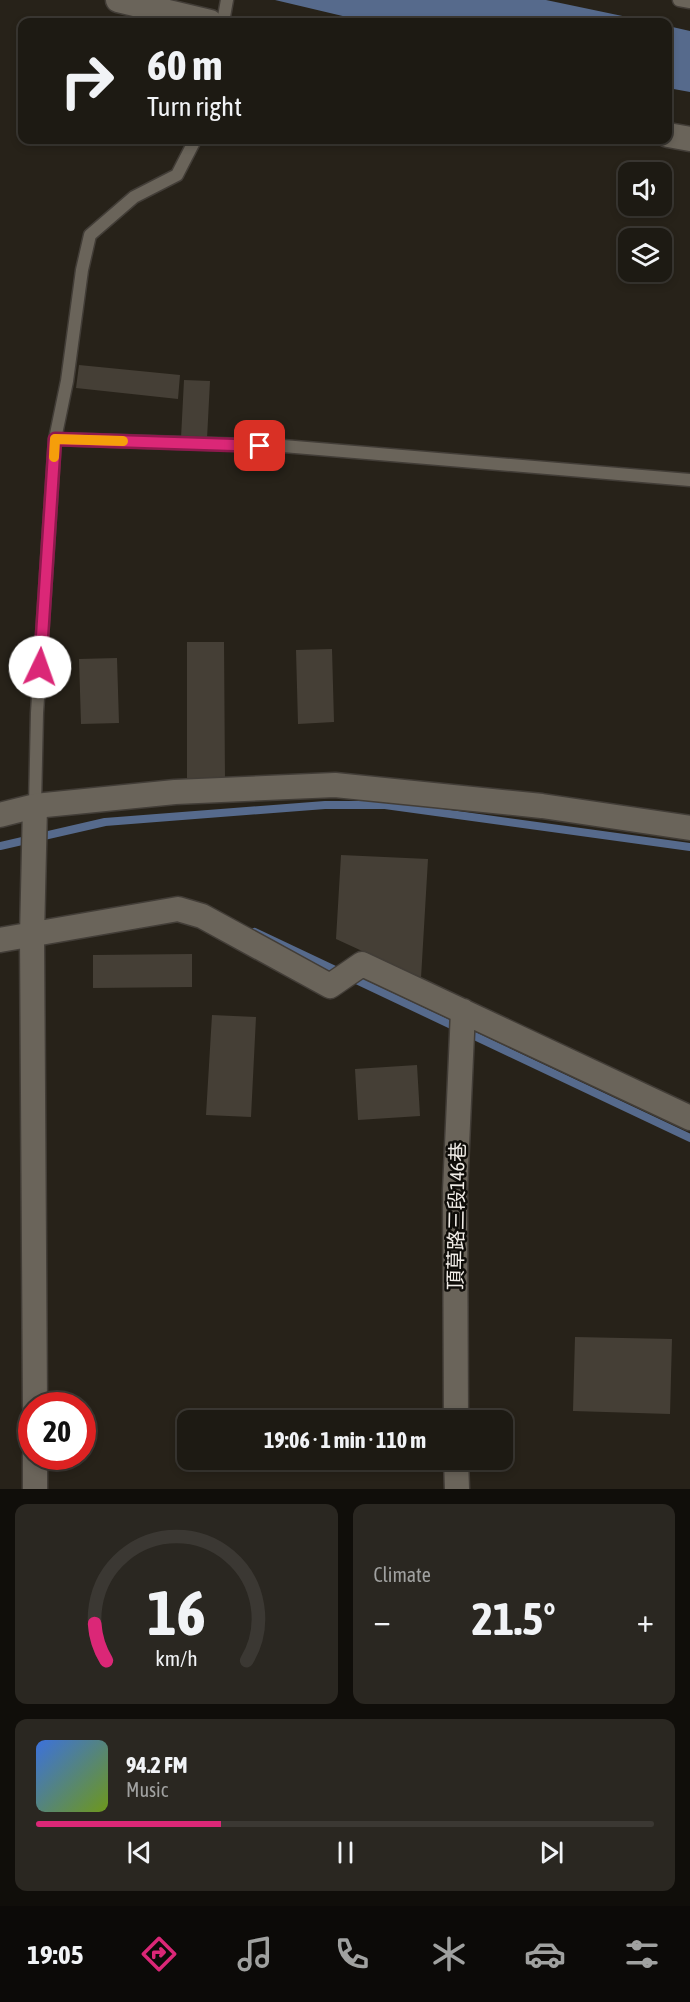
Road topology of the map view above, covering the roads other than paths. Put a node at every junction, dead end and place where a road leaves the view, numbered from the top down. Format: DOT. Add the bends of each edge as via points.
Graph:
graph roads {
  1 [pos="118,0"];
  2 [pos="227,0"];
  3 [pos="679,0"];
  4 [pos="690,2"];
  5 [pos="193,18"];
  6 [pos="225,18"];
  7 [pos="672,136"];
  8 [pos="690,139"];
  9 [pos="193,144"];
  10 [pos="55,439"];
  11 [pos="690,480"];
  12 [pos="35,806"];
  13 [pos="0,815"];
  14 [pos="690,828"];
  15 [pos="32,936"];
  16 [pos="0,940"];
  17 [pos="463,1011"];
  18 [pos="690,1118"];
  19 [pos="35,1392"];
  20 [pos="456,1410"];
  21 [pos="35,1470"];
  22 [pos="456,1470"];
  23 [pos="35,1489"];
  24 [pos="457,1489"];
  1 -- 5 [label="street"];
  2 -- 6 [label="lane"];
  3 -- 4 [label="lane"];
  7 -- 8 [label="street"];
  9 -- 10 [label="lane" via="177,176 134,197 90,235"];
  10 -- 11 [label="lane" via="283,446"];
  10 -- 12 [label="lane"];
  12 -- 13 [label="street"];
  12 -- 14 [label="street" via="176,792 335,785 542,806"];
  12 -- 15 [label="street"];
  15 -- 16 [label="street"];
  15 -- 17 [label="street" via="178,909 202,916 330,986 362,964"];
  15 -- 19 [label="street"];
  17 -- 18 [label="street"];
  17 -- 20 [label="street, 頂草路三段146巷" via="455,1191"];
  21 -- 23 [label="street"];
  22 -- 24 [label="street"];
}
